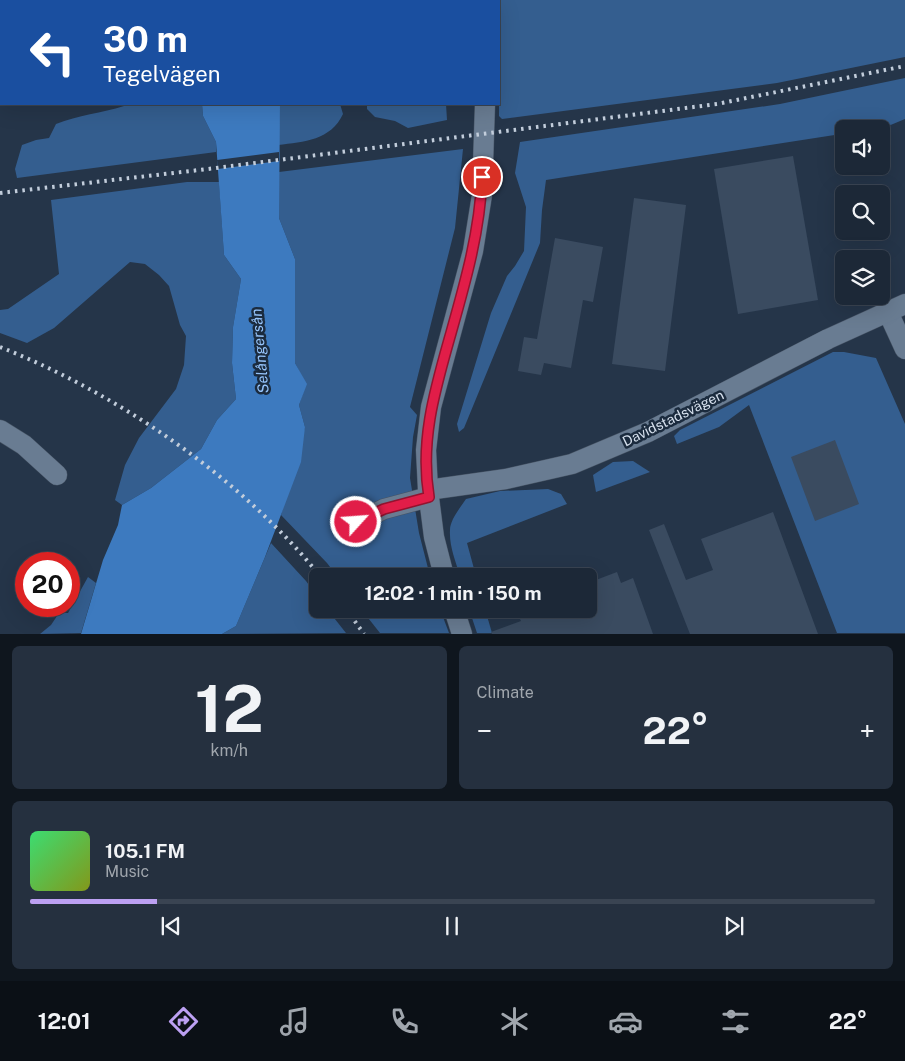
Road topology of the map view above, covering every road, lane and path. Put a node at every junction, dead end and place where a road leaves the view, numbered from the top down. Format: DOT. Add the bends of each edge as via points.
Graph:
graph roads {
  1 [pos="485,105"];
  2 [pos="897,308"];
  3 [pos="903,336"];
  4 [pos="0,430"];
  5 [pos="57,475"];
  6 [pos="429,494"];
  7 [pos="356,522"];
  8 [pos="442,568"];
  9 [pos="457,618"];
  10 [pos="462,634"];
  1 -- 6 [label="street" via="482,195 473,251 431,407 426,450"];
  2 -- 3 [label="street"];
  2 -- 6 [label="street, Davidstadsvägen" via="828,339 648,432 572,464"];
  4 -- 5 [label="street" via="24,445"];
  6 -- 7 [label="street, Davidstadsvägen"];
  6 -- 8 [label="street"];
  9 -- 10 [label="street"];
}
